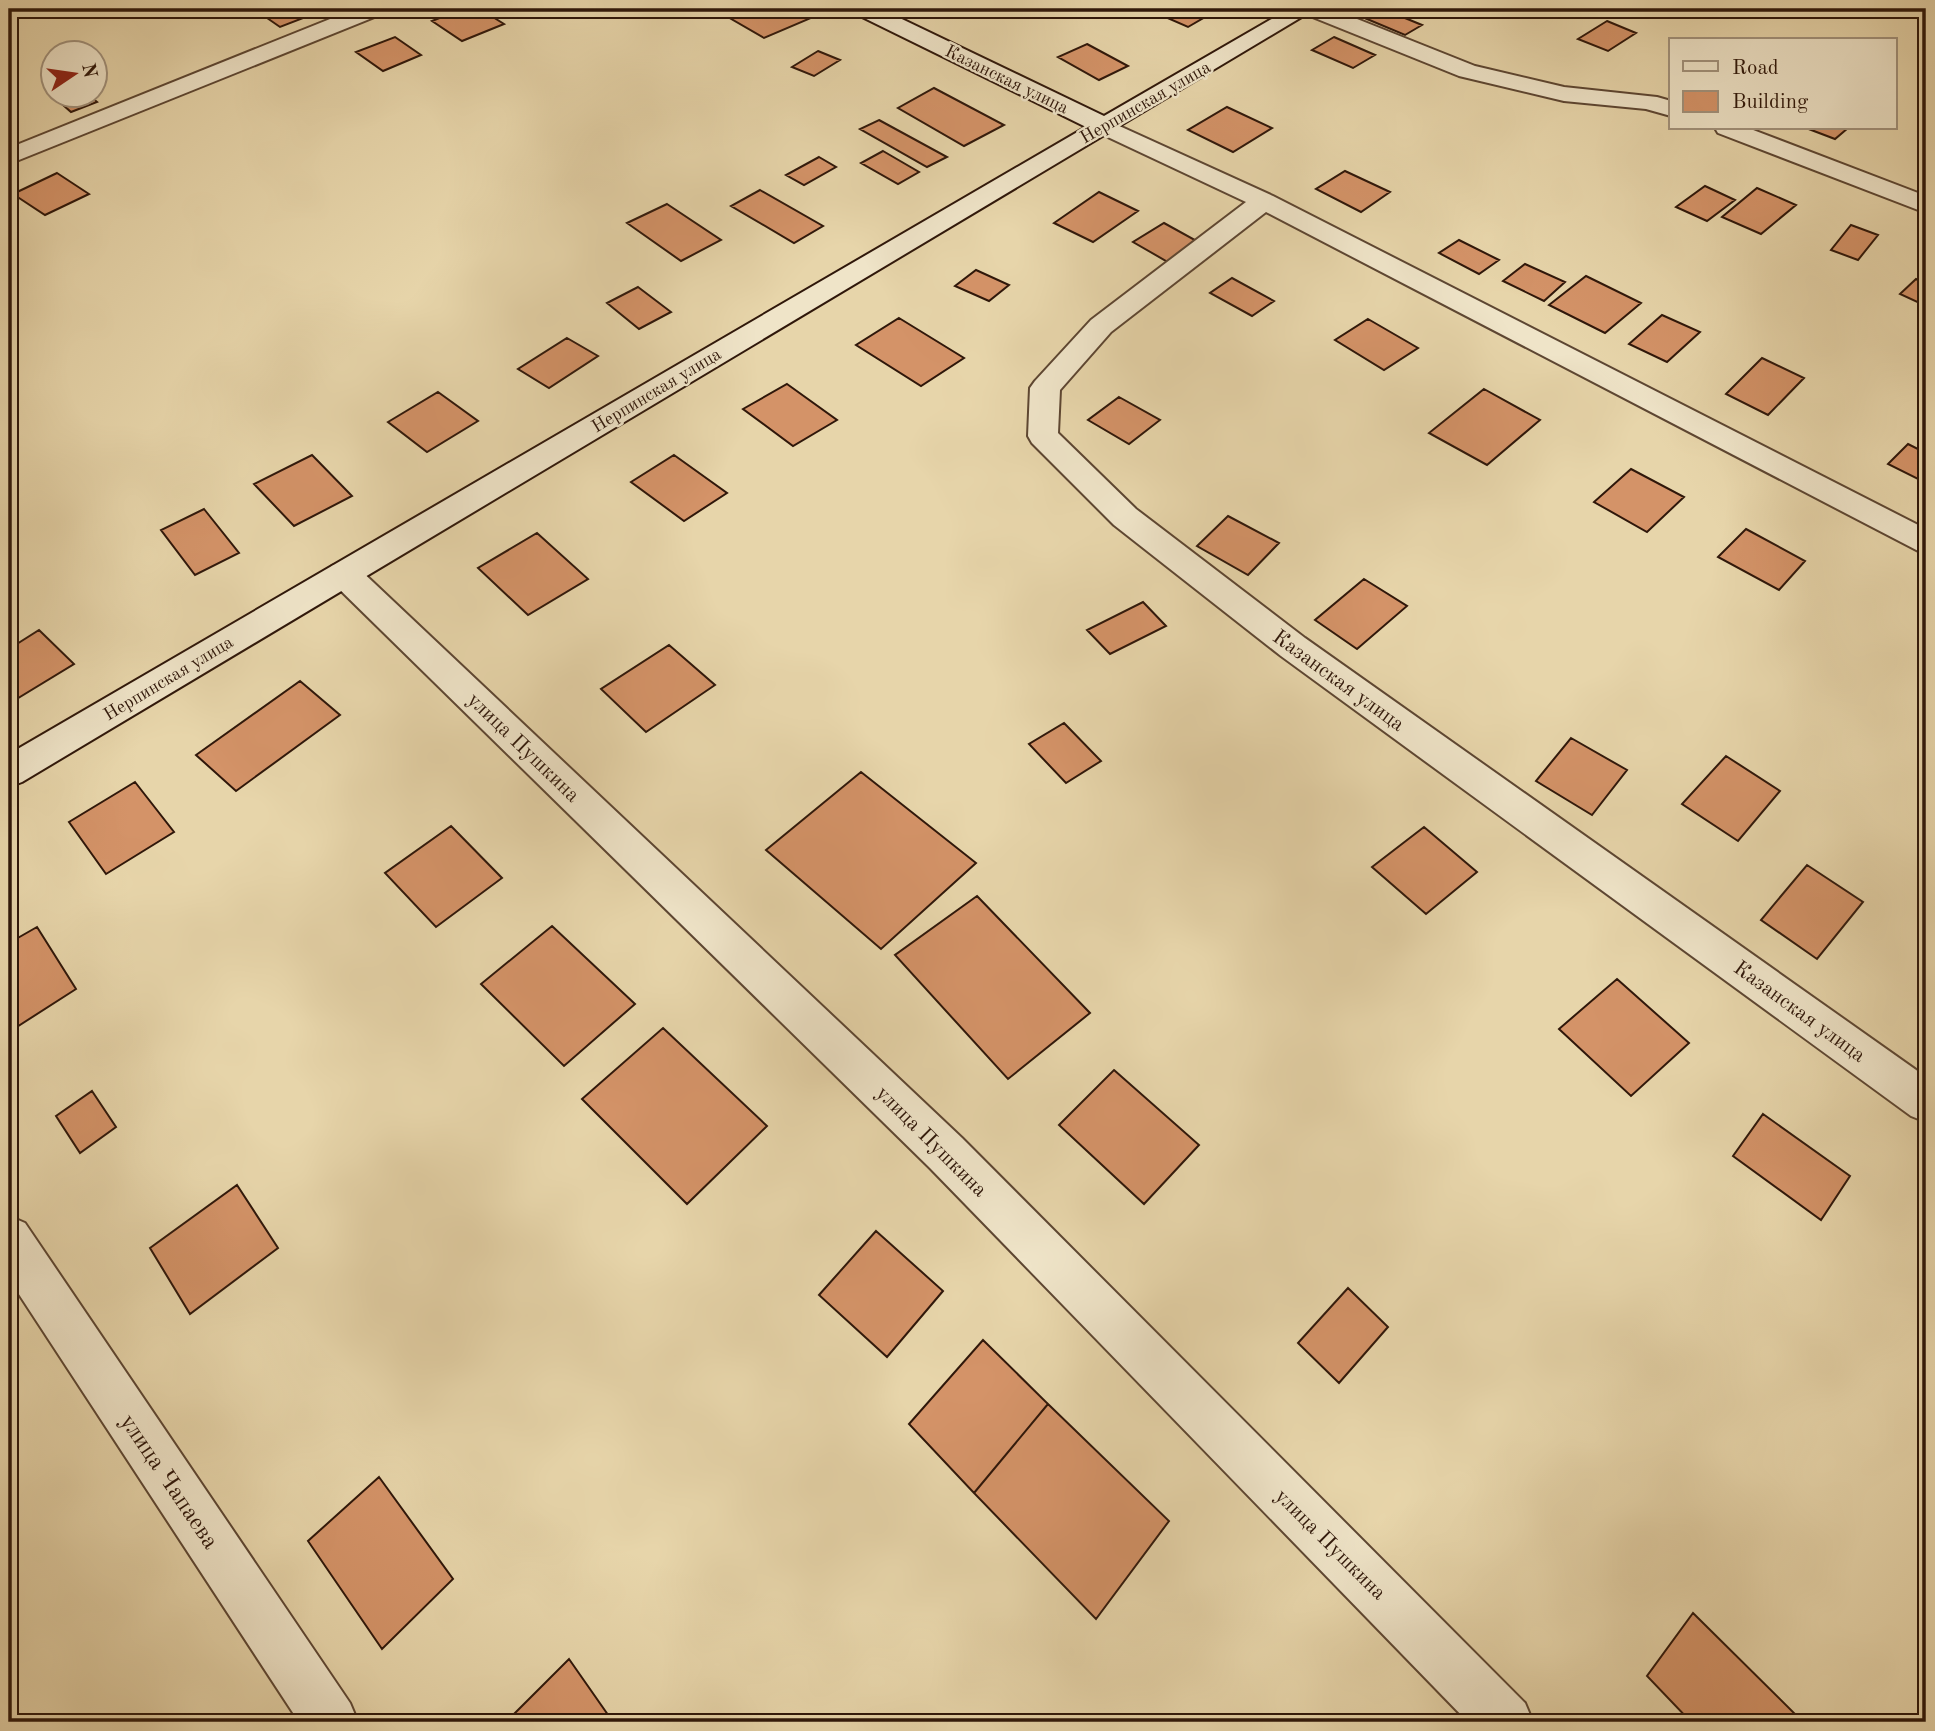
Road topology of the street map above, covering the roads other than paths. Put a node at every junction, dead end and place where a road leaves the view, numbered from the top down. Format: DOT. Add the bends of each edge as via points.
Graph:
graph roads {
  1 [pos="374,9"];
  2 [pos="864,9"];
  3 [pos="1304,9"];
  4 [pos="1313,9"];
  5 [pos="1669,108"];
  6 [pos="1104,126"];
  7 [pos="1732,130"];
  8 [pos="9,156"];
  9 [pos="1264,201"];
  10 [pos="1926,205"];
  11 [pos="1926,543"];
  12 [pos="344,574"];
  13 [pos="9,772"];
  14 [pos="1926,1102"];
  15 [pos="9,1239"];
  16 [pos="331,1722"];
  17 [pos="1506,1722"];
  1 -- 8 [label="street"];
  2 -- 6 [label="street, Казанская улица"];
  3 -- 6 [label="street, Нерпинская улица"];
  4 -- 5 [label="street" via="1467,71 1564,94 1649,102"];
  6 -- 9 [label="street, Казанская улица"];
  6 -- 12 [label="street, Нерпинская улица"];
  7 -- 10 [label="street"];
  9 -- 11 [label="street, Казанская улица"];
  9 -- 14 [label="street, Казанская улица" via="1101,326 1045,388 1043,436 1125,517 1293,647"];
  12 -- 13 [label="street, Нерпинская улица"];
  12 -- 17 [label="street, улица Пушкина" via="946,1153"];
  15 -- 16 [label="street, улица Чапаева"];
}
